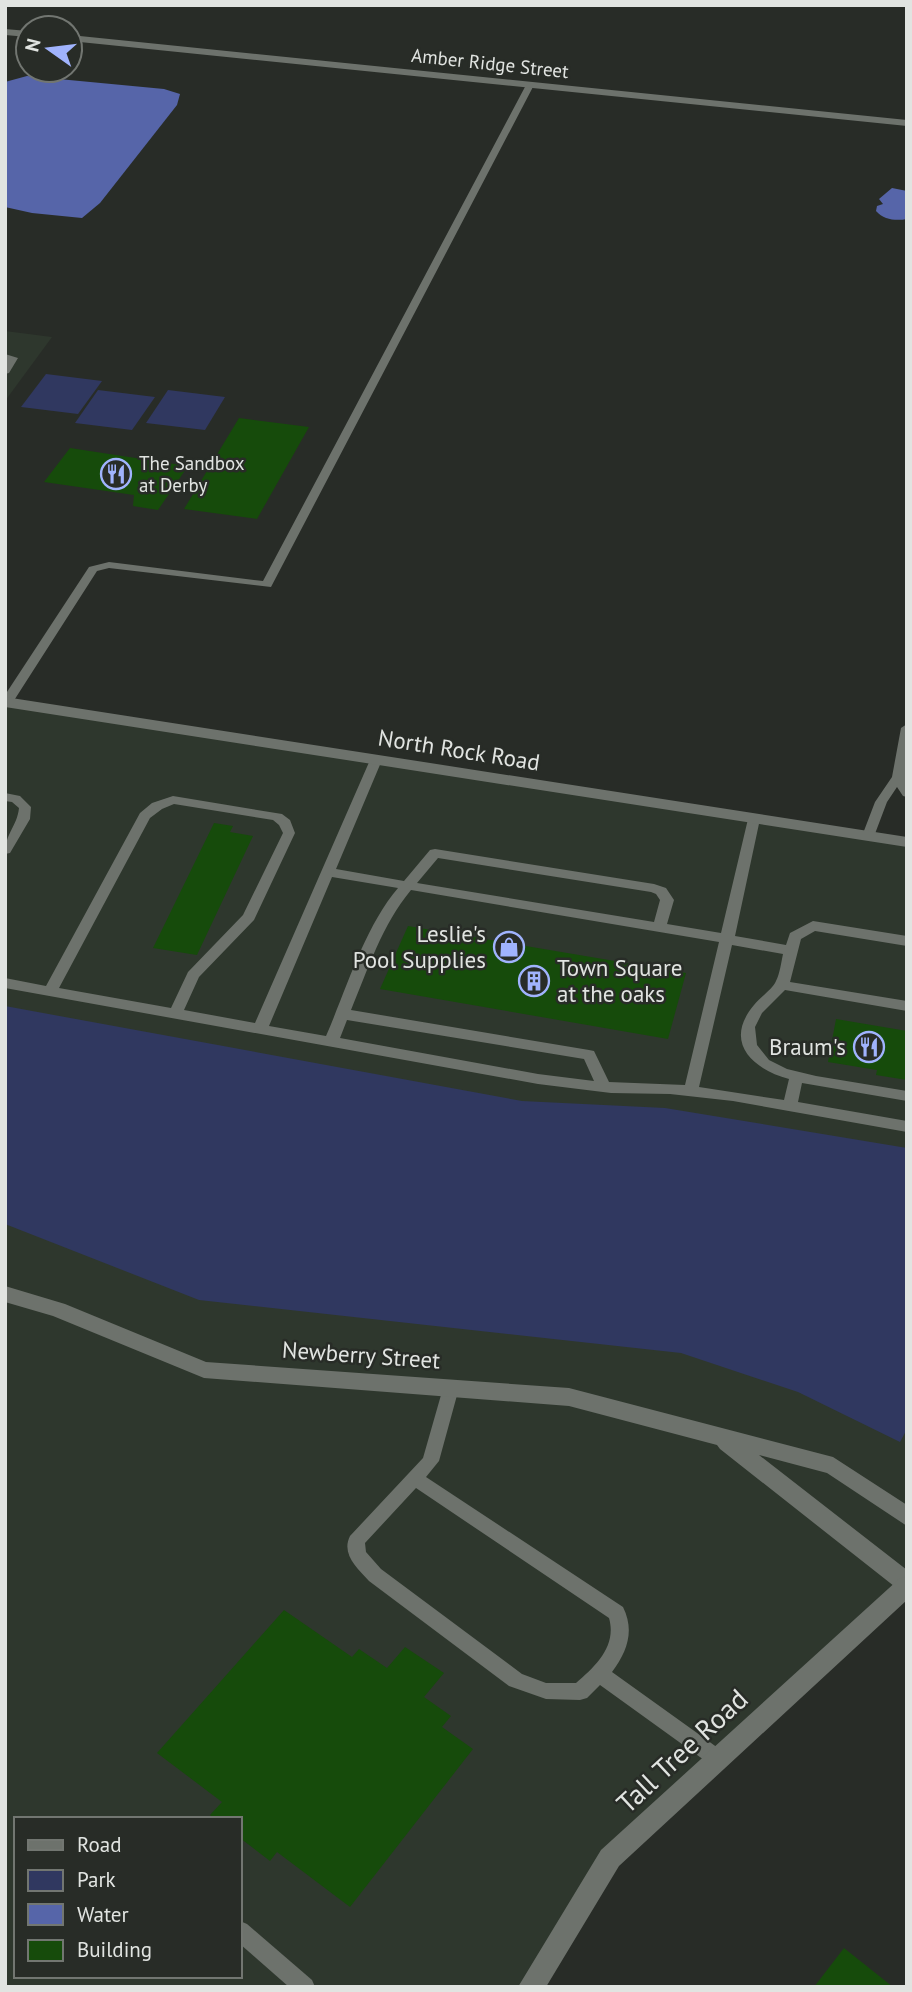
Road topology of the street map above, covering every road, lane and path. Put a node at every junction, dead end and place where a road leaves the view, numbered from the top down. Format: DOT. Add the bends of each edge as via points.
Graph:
graph roads {
  1 [pos="84,39"];
  2 [pos="530,85"];
  3 [pos="907,123"];
  4 [pos="5,358"];
  5 [pos="5,371"];
  6 [pos="6,702"];
  7 [pos="907,728"];
  8 [pos="376,760"];
  9 [pos="898,777"];
  10 [pos="907,793"];
  11 [pos="5,797"];
  12 [pos="754,819"];
  13 [pos="868,836"];
  14 [pos="907,842"];
  15 [pos="5,850"];
  16 [pos="327,872"];
  17 [pos="408,886"];
  18 [pos="659,929"];
  19 [pos="727,939"];
  20 [pos="907,941"];
  21 [pos="791,951"];
  22 [pos="5,983"];
  23 [pos="782,985"];
  24 [pos="50,991"];
  25 [pos="907,1006"];
  26 [pos="175,1014"];
  27 [pos="343,1014"];
  28 [pos="260,1029"];
  29 [pos="331,1042"];
  30 [pos="797,1075"];
  31 [pos="604,1087"];
  32 [pos="691,1091"];
  33 [pos="907,1096"];
  34 [pos="790,1106"];
  35 [pos="907,1127"];
  36 [pos="5,1294"];
  37 [pos="451,1388"];
  38 [pos="722,1439"];
  39 [pos="414,1478"];
  40 [pos="907,1517"];
  41 [pos="907,1585"];
  42 [pos="600,1674"];
  43 [pos="718,1759"];
  44 [pos="242,1933"];
  45 [pos="306,1987"];
  46 [pos="531,1987"];
  1 -- 2 [label="street, Amber Ridge Street"];
  2 -- 3 [label="street, Amber Ridge Street"];
  2 -- 6 [label="lane" via="267,585 109,565 93,569"];
  4 -- 5 [label="lane" via="13,358"];
  6 -- 8 [label="street, North Rock Road"];
  7 -- 9 [label="lane"];
  8 -- 12 [label="street, North Rock Road"];
  8 -- 16 [label="lane"];
  9 -- 10 [label="lane"];
  9 -- 13 [label="lane" via="881,802"];
  11 -- 15 [label="lane" via="25,807 24,819"];
  12 -- 13 [label="street, North Rock Road"];
  12 -- 19 [label="lane"];
  13 -- 14 [label="street, North Rock Road"];
  16 -- 17 [label="lane"];
  16 -- 28 [label="lane"];
  17 -- 18 [label="lane"];
  17 -- 18 [label="lane" via="425,861 435,853 445,853 641,886 661,891 667,900"];
  17 -- 27 [label="lane" via="379,927"];
  18 -- 19 [label="lane"];
  19 -- 21 [label="lane"];
  19 -- 32 [label="lane"];
  20 -- 21 [label="lane" via="813,926 795,936"];
  21 -- 23 [label="lane"];
  22 -- 24 [label="lane"];
  23 -- 25 [label="lane"];
  23 -- 30 [label="lane" via="752,1016 748,1042 769,1067"];
  24 -- 26 [label="lane"];
  24 -- 26 [label="lane" via="145,816 157,806 173,800 278,817 289,833 249,917 193,975"];
  26 -- 28 [label="lane"];
  27 -- 29 [label="lane"];
  27 -- 31 [label="lane" via="589,1055"];
  28 -- 29 [label="lane"];
  29 -- 31 [label="lane"];
  30 -- 33 [label="lane"];
  30 -- 34 [label="lane"];
  31 -- 32 [label="lane"];
  32 -- 34 [label="lane"];
  34 -- 35 [label="lane"];
  36 -- 37 [label="street, Newberry Street" via="58,1310 204,1370"];
  37 -- 38 [label="street, Newberry Street" via="569,1397"];
  37 -- 39 [label="lane" via="430,1461"];
  38 -- 40 [label="street, Newberry Street" via="833,1466"];
  38 -- 41 [label="street, Newberry Street"];
  39 -- 42 [label="lane" via="617,1613 621,1643"];
  39 -- 42 [label="lane" via="356,1541 357,1555 375,1575 516,1680 546,1690 580,1692"];
  41 -- 43 [label="street, Tall Tree Road"];
  42 -- 43 [label="lane"];
  43 -- 46 [label="street, Tall Tree Road" via="610,1858"];
  44 -- 45 [label="lane"];
}
